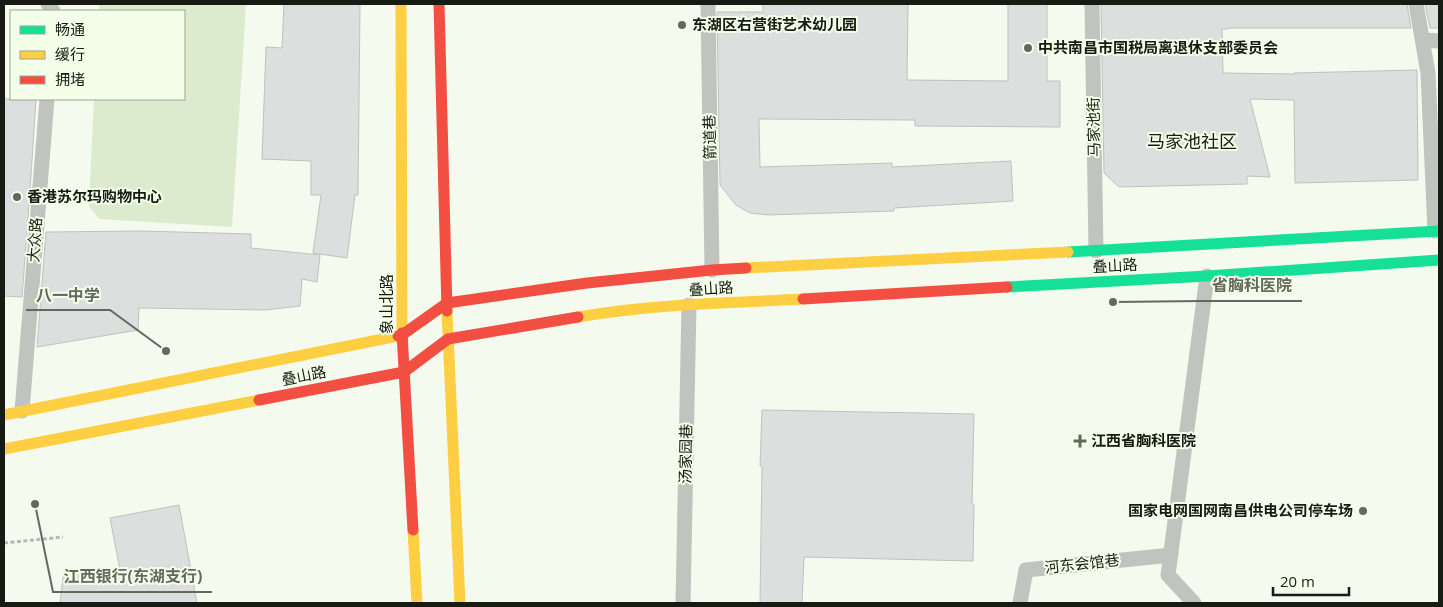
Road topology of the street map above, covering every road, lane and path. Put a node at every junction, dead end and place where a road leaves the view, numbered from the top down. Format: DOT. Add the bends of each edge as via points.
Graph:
graph roads {
  1 [pos="401,4"];
  2 [pos="439,4"];
  3 [pos="708,4"];
  4 [pos="1092,4"];
  5 [pos="1416,4"];
  6 [pos="1423,40"];
  7 [pos="1439,41"];
  8 [pos="46,100"];
  9 [pos="1437,231"];
  10 [pos="1096,251"];
  11 [pos="1439,260"];
  12 [pos="712,270"];
  13 [pos="1207,276"];
  14 [pos="447,303"];
  15 [pos="689,305"];
  16 [pos="402,335"];
  17 [pos="448,340"];
  18 [pos="404,372"];
  19 [pos="22,411"];
  20 [pos="4,415"];
  21 [pos="4,449"];
  22 [pos="63,537"];
  23 [pos="4,543"];
  24 [pos="1171,555"];
  25 [pos="417,603"];
  26 [pos="460,603"];
  27 [pos="683,603"];
  28 [pos="1020,603"];
  29 [pos="1194,603"];
  1 -- 16 [label="main road, 象山北路"];
  2 -- 14 [label="main road"];
  3 -- 12 [label="lane, 箭道巷"];
  4 -- 10 [label="lane, 马家池街"];
  5 -- 6 [label="lane"];
  6 -- 7 [label="lane"];
  6 -- 9 [label="lane" via="1428,73"];
  8 -- 19 [label="lane, 大众路"];
  9 -- 10 [label="main road, 叠山路"];
  10 -- 12 [label="main road, 叠山路"];
  11 -- 13 [label="main road, 叠山路"];
  12 -- 14 [label="main road, 叠山路" via="586,283"];
  13 -- 15 [label="main road, 叠山路"];
  13 -- 24 [label="lane"];
  14 -- 16 [label="main road, 叠山路"];
  14 -- 17 [label="main road"];
  15 -- 17 [label="main road, 叠山路" via="600,313"];
  15 -- 27 [label="lane, 汤家园巷"];
  16 -- 18 [label="main road, 象山北路"];
  16 -- 19 [label="main road, 叠山路"];
  17 -- 18 [label="main road, 叠山路"];
  17 -- 26 [label="main road"];
  18 -- 21 [label="main road, 叠山路"];
  18 -- 25 [label="main road, 象山北路"];
  19 -- 20 [label="main road, 叠山路"];
  22 -- 23 [label="path"];
  24 -- 28 [label="lane, 河东会馆巷" via="1026,570"];
  24 -- 29 [label="lane" via="1168,575"];
}
